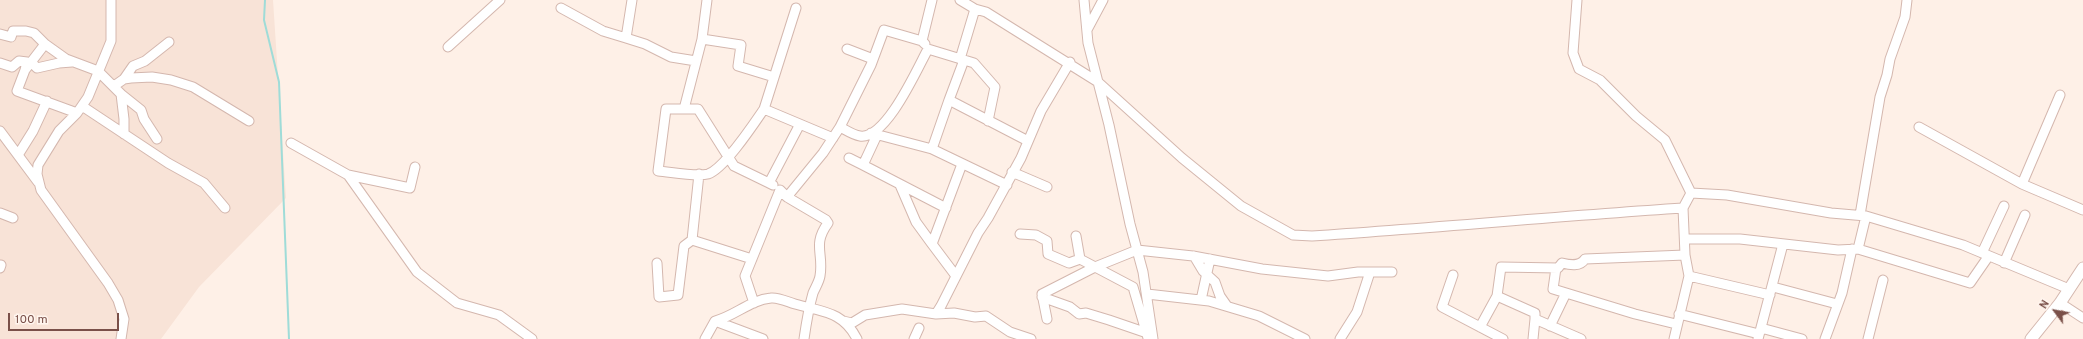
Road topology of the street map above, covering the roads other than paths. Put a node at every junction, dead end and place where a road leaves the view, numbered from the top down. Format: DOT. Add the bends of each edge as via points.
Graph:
graph roads {
  1 [pos="111,0"];
  2 [pos="500,0"];
  3 [pos="632,0"];
  4 [pos="707,0"];
  5 [pos="932,0"];
  6 [pos="960,0"];
  7 [pos="1084,0"];
  8 [pos="1103,0"];
  9 [pos="1577,0"];
  10 [pos="1907,0"];
  11 [pos="561,8"];
  12 [pos="796,8"];
  13 [pos="974,8"];
  14 [pos="1087,30"];
  15 [pos="0,34"];
  16 [pos="626,38"];
  17 [pos="702,39"];
  18 [pos="922,41"];
  19 [pos="169,42"];
  20 [pos="44,44"];
  21 [pos="448,47"];
  22 [pos="847,49"];
  23 [pos="928,49"];
  24 [pos="873,59"];
  25 [pos="962,59"];
  26 [pos="696,61"];
  27 [pos="31,62"];
  28 [pos="74,62"];
  29 [pos="1070,62"];
  30 [pos="0,63"];
  31 [pos="25,70"];
  32 [pos="98,71"];
  33 [pos="774,77"];
  34 [pos="124,79"];
  35 [pos="1098,82"];
  36 [pos="114,86"];
  37 [pos="121,94"];
  38 [pos="2060,95"];
  39 [pos="950,100"];
  40 [pos="47,101"];
  41 [pos="79,109"];
  42 [pos="684,109"];
  43 [pos="764,109"];
  44 [pos="249,121"];
  45 [pos="988,121"];
  46 [pos="800,124"];
  47 [pos="1919,127"];
  48 [pos="840,128"];
  49 [pos="0,131"];
  50 [pos="124,134"];
  51 [pos="874,134"];
  52 [pos="833,138"];
  53 [pos="157,139"];
  54 [pos="1028,140"];
  55 [pos="291,143"];
  56 [pos="932,149"];
  57 [pos="18,155"];
  58 [pos="728,157"];
  59 [pos="849,158"];
  60 [pos="962,164"];
  61 [pos="863,165"];
  62 [pos="415,167"];
  63 [pos="1012,172"];
  64 [pos="699,174"];
  65 [pos="348,175"];
  66 [pos="769,182"];
  67 [pos="39,184"];
  68 [pos="2022,184"];
  69 [pos="900,185"];
  70 [pos="1006,185"];
  71 [pos="1047,187"];
  72 [pos="780,190"];
  73 [pos="1691,192"];
  74 [pos="787,197"];
  75 [pos="2004,206"];
  76 [pos="225,208"];
  77 [pos="946,208"];
  78 [pos="1683,208"];
  79 [pos="2083,210"];
  80 [pos="0,213"];
  81 [pos="2024,215"];
  82 [pos="1863,216"];
  83 [pos="13,218"];
  84 [pos="1020,234"];
  85 [pos="1076,236"];
  86 [pos="1685,239"];
  87 [pos="692,240"];
  88 [pos="932,244"];
  89 [pos="1783,244"];
  90 [pos="1855,249"];
  91 [pos="1137,250"];
  92 [pos="1685,255"];
  93 [pos="1985,255"];
  94 [pos="1194,256"];
  95 [pos="1080,259"];
  96 [pos="1210,259"];
  97 [pos="752,260"];
  98 [pos="656,263"];
  99 [pos="2004,263"];
  100 [pos="1095,268"];
  101 [pos="1556,268"];
  102 [pos="2083,268"];
  103 [pos="1370,272"];
  104 [pos="1392,272"];
  105 [pos="1207,275"];
  106 [pos="1453,275"];
  107 [pos="956,276"];
  108 [pos="1689,276"];
  109 [pos="1883,280"];
  110 [pos="2069,288"];
  111 [pos="1771,291"];
  112 [pos="1566,293"];
  113 [pos="1147,294"];
  114 [pos="1497,296"];
  115 [pos="1042,297"];
  116 [pos="1201,300"];
  117 [pos="754,303"];
  118 [pos="2060,303"];
  119 [pos="1837,304"];
  120 [pos="1228,306"];
  121 [pos="811,308"];
  122 [pos="936,314"];
  123 [pos="1679,314"];
  124 [pos="2083,318"];
  125 [pos="1047,319"];
  126 [pos="1535,320"];
  127 [pos="715,321"];
  128 [pos="843,321"];
  129 [pos="1676,324"];
  130 [pos="1550,326"];
  131 [pos="1480,327"];
  132 [pos="919,328"];
  133 [pos="1759,334"];
  134 [pos="1565,336"];
  135 [pos="1150,337"];
  136 [pos="120,339"];
  137 [pos="532,339"];
  138 [pos="705,339"];
  139 [pos="762,339"];
  140 [pos="804,339"];
  141 [pos="857,339"];
  142 [pos="914,339"];
  143 [pos="1031,339"];
  144 [pos="1305,339"];
  145 [pos="1340,339"];
  146 [pos="1502,339"];
  147 [pos="1533,339"];
  148 [pos="1581,339"];
  149 [pos="1674,339"];
  150 [pos="1802,339"];
  151 [pos="1825,339"];
  152 [pos="1868,339"];
  153 [pos="2031,339"];
  1 -- 32 [label="street" via="111,41"];
  2 -- 21 [label="street"];
  3 -- 16 [label="street"];
  4 -- 17 [label="street"];
  5 -- 18 [label="street"];
  6 -- 13 [label="street"];
  7 -- 14 [label="street"];
  8 -- 14 [label="street"];
  9 -- 73 [label="street" via="1573,53 1579,69 1600,80 1636,116 1665,140"];
  10 -- 82 [label="street" via="1905,17 1880,97"];
  11 -- 16 [label="street" via="604,31"];
  12 -- 33 [label="street"];
  13 -- 25 [label="street"];
  13 -- 29 [label="street" via="986,12"];
  14 -- 35 [label="street"];
  15 -- 20 [label="street" via="11,37 13,31 26,31 34,33"];
  16 -- 26 [label="street" via="671,57"];
  17 -- 26 [label="street"];
  17 -- 33 [label="street" via="741,45 738,66"];
  18 -- 23 [label="street"];
  18 -- 24 [label="street" via="884,30"];
  19 -- 34 [label="street" via="145,61 133,66"];
  20 -- 27 [label="street"];
  20 -- 28 [label="street"];
  22 -- 24 [label="street"];
  23 -- 25 [label="street"];
  23 -- 51 [label="street" via="893,112"];
  24 -- 48 [label="street"];
  25 -- 39 [label="street"];
  25 -- 45 [label="street" via="974,63 995,87"];
  26 -- 42 [label="street"];
  27 -- 28 [label="street" via="37,68"];
  27 -- 31 [label="street"];
  28 -- 32 [label="street"];
  29 -- 35 [label="street"];
  29 -- 54 [label="street" via="1041,111"];
  30 -- 31 [label="street" via="12,67 19,61 27,62"];
  31 -- 40 [label="street" via="17,91"];
  32 -- 36 [label="street"];
  32 -- 41 [label="street"];
  33 -- 43 [label="street"];
  34 -- 36 [label="street"];
  34 -- 44 [label="street" via="152,77 193,87"];
  35 -- 78 [label="street" via="1182,158 1241,206 1293,235 1430,229 1506,220"];
  35 -- 91 [label="street"];
  36 -- 37 [label="street"];
  37 -- 50 [label="street"];
  37 -- 53 [label="street" via="141,110"];
  38 -- 68 [label="street"];
  39 -- 45 [label="street"];
  39 -- 56 [label="street"];
  40 -- 41 [label="street"];
  40 -- 57 [label="street"];
  41 -- 50 [label="street"];
  41 -- 67 [label="street" via="59,131 38,165 36,174"];
  42 -- 58 [label="street" via="698,109"];
  42 -- 64 [label="street" via="666,109 658,171"];
  43 -- 46 [label="street"];
  43 -- 58 [label="street"];
  45 -- 54 [label="street"];
  46 -- 52 [label="street"];
  46 -- 66 [label="street"];
  47 -- 68 [label="street"];
  48 -- 51 [label="street" via="860,136"];
  48 -- 52 [label="street"];
  49 -- 57 [label="street"];
  50 -- 76 [label="street" via="204,183"];
  51 -- 56 [label="street"];
  51 -- 61 [label="street"];
  52 -- 74 [label="street"];
  54 -- 63 [label="street"];
  55 -- 65 [label="street"];
  56 -- 60 [label="street"];
  57 -- 67 [label="street"];
  58 -- 64 [label="street" via="718,170"];
  58 -- 66 [label="street" via="734,166"];
  59 -- 61 [label="street"];
  60 -- 70 [label="street"];
  60 -- 77 [label="street"];
  61 -- 69 [label="street"];
  62 -- 65 [label="street" via="410,188"];
  63 -- 70 [label="street"];
  63 -- 71 [label="street"];
  64 -- 87 [label="street"];
  65 -- 137 [label="street" via="417,272 457,303 499,315"];
  66 -- 72 [label="street"];
  67 -- 136 [label="street" via="118,300 124,319"];
  68 -- 79 [label="street"];
  69 -- 77 [label="street"];
  69 -- 88 [label="street" via="916,222"];
  70 -- 107 [label="street"];
  72 -- 74 [label="street"];
  72 -- 97 [label="street"];
  73 -- 78 [label="street"];
  73 -- 82 [label="street" via="1727,195 1830,213"];
  74 -- 121 [label="street" via="828,223 818,244 821,268"];
  75 -- 93 [label="street"];
  77 -- 88 [label="street"];
  78 -- 86 [label="street"];
  80 -- 83 [label="street"];
  81 -- 99 [label="street"];
  82 -- 90 [label="street"];
  82 -- 93 [label="street" via="1963,245"];
  84 -- 95 [label="street" via="1036,235 1047,241 1048,254 1069,263"];
  85 -- 95 [label="street"];
  86 -- 89 [label="street" via="1740,239"];
  86 -- 92 [label="street"];
  87 -- 97 [label="street"];
  87 -- 98 [label="street" via="684,246 678,295 659,297"];
  88 -- 107 [label="street"];
  89 -- 90 [label="street" via="1838,250"];
  89 -- 111 [label="street"];
  90 -- 93 [label="street" via="1970,283"];
  90 -- 119 [label="street"];
  91 -- 94 [label="street"];
  91 -- 100 [label="street"];
  91 -- 113 [label="street"];
  92 -- 101 [label="street" via="1585,259 1583,263 1562,263"];
  92 -- 108 [label="street"];
  93 -- 99 [label="street"];
  94 -- 96 [label="street"];
  94 -- 105 [label="street"];
  95 -- 100 [label="street"];
  96 -- 103 [label="street" via="1328,276"];
  96 -- 105 [label="street"];
  97 -- 117 [label="street" via="745,276"];
  99 -- 110 [label="street"];
  100 -- 115 [label="street" via="1042,294"];
  100 -- 135 [label="street" via="1133,287"];
  101 -- 112 [label="street" via="1553,289"];
  101 -- 114 [label="street" via="1501,267"];
  102 -- 110 [label="street"];
  103 -- 104 [label="street"];
  103 -- 145 [label="street" via="1357,312"];
  105 -- 116 [label="street"];
  105 -- 120 [label="street"];
  106 -- 131 [label="street" via="1442,307"];
  107 -- 122 [label="street"];
  108 -- 111 [label="street"];
  108 -- 123 [label="street"];
  109 -- 152 [label="street"];
  110 -- 118 [label="street"];
  111 -- 119 [label="street"];
  111 -- 133 [label="street"];
  112 -- 129 [label="street"];
  112 -- 130 [label="street"];
  113 -- 116 [label="street"];
  113 -- 135 [label="street"];
  114 -- 126 [label="street" via="1535,312"];
  114 -- 131 [label="street"];
  115 -- 125 [label="street"];
  115 -- 135 [label="street" via="1070,307 1079,314 1110,320"];
  116 -- 120 [label="street"];
  117 -- 121 [label="street" via="772,298"];
  117 -- 127 [label="street" via="746,305 729,318"];
  118 -- 124 [label="street"];
  118 -- 153 [label="street"];
  119 -- 151 [label="street"];
  120 -- 144 [label="street" via="1259,316"];
  121 -- 128 [label="street" via="830,312"];
  121 -- 140 [label="street"];
  122 -- 128 [label="street" via="902,309 865,315 852,323"];
  122 -- 143 [label="street" via="986,316 1010,332"];
  123 -- 129 [label="street"];
  123 -- 133 [label="street"];
  126 -- 130 [label="street"];
  126 -- 147 [label="street"];
  127 -- 138 [label="street"];
  127 -- 139 [label="street"];
  128 -- 141 [label="street"];
  129 -- 149 [label="street"];
  130 -- 134 [label="street"];
  131 -- 146 [label="street"];
  132 -- 142 [label="street"];
  133 -- 150 [label="street"];
  134 -- 148 [label="street"];
}
